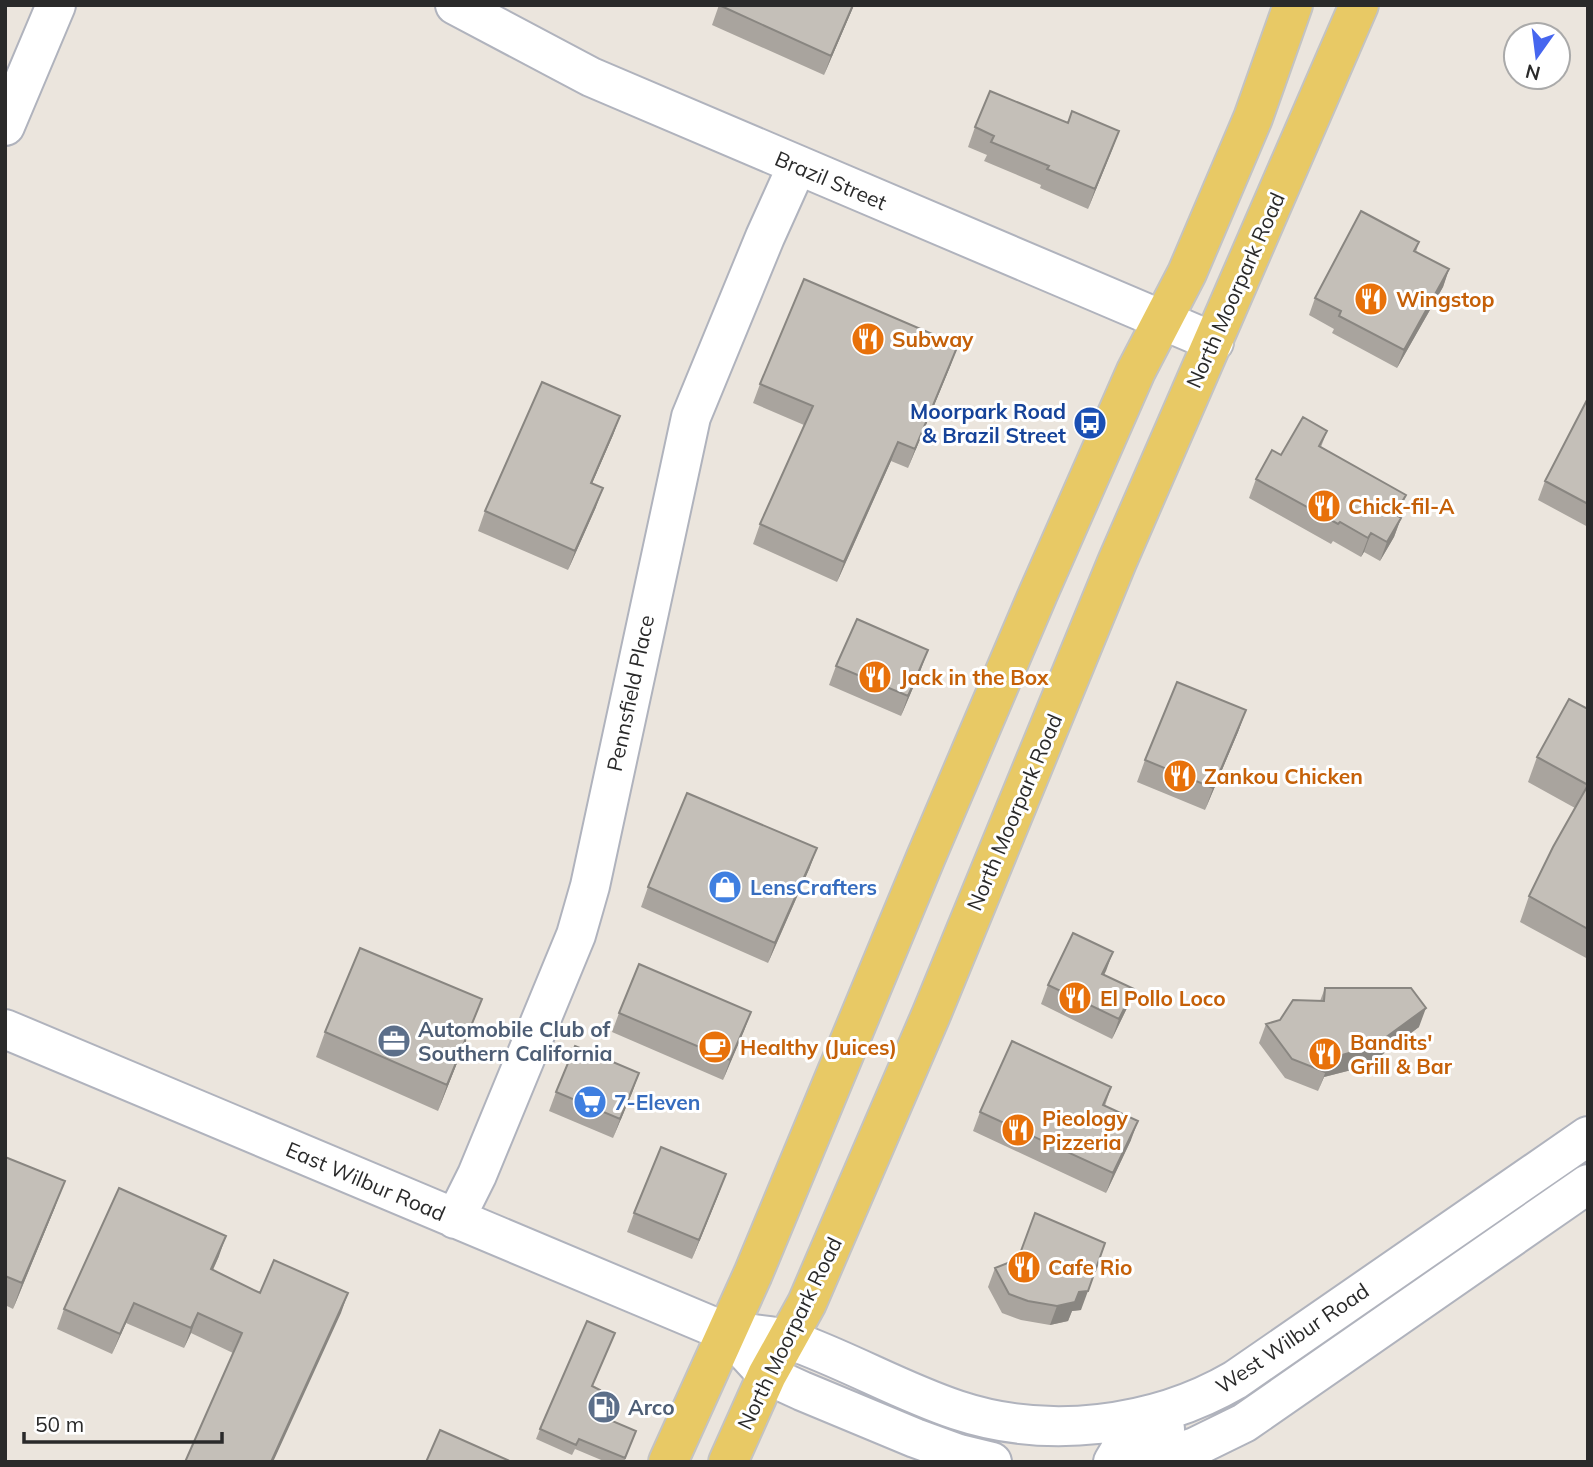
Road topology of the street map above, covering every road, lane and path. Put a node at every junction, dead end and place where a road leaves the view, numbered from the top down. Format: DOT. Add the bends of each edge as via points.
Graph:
graph roads {
  1 [pos="56,5"];
  2 [pos="454,5"];
  3 [pos="1293,5"];
  4 [pos="1359,5"];
  5 [pos="5,125"];
  6 [pos="797,166"];
  7 [pos="1164,320"];
  8 [pos="1214,342"];
  9 [pos="5,1029"];
  10 [pos="1588,1136"];
  11 [pos="1588,1184"];
  12 [pos="455,1219"];
  13 [pos="726,1332"];
  14 [pos="787,1339"];
  15 [pos="767,1375"];
  16 [pos="1206,1397"];
  17 [pos="667,1462"];
  18 [pos="728,1462"];
  19 [pos="992,1462"];
  20 [pos="1113,1462"];
  21 [pos="1149,1462"];
  1 -- 5 [label="street"];
  2 -- 6 [label="street, Brazil Street" via="591,77"];
  3 -- 7 [label="main road" via="1253,118"];
  4 -- 8 [label="main road, North Moorpark Road"];
  6 -- 7 [label="street, Brazil Street"];
  6 -- 12 [label="street, Pennsfield Place" via="691,417 576,934"];
  7 -- 8 [label="street, Brazil Street"];
  7 -- 13 [label="main road" via="1136,371 1038,594"];
  8 -- 14 [label="main road, North Moorpark Road" via="1117,562 931,1015 807,1304"];
  9 -- 12 [label="street, East Wilbur Road"];
  10 -- 16 [label="street, West Wilbur Road"];
  11 -- 21 [label="street, West Wilbur Road" via="1244,1423 1195,1447"];
  12 -- 13 [label="street, East Wilbur Road"];
  13 -- 14 [label="street, West Wilbur Road"];
  13 -- 15 [label="street"];
  13 -- 17 [label="main road"];
  14 -- 15 [label="main road, North Moorpark Road"];
  14 -- 16 [label="street, West Wilbur Road" via="958,1410 1005,1421 1051,1425 1120,1421"];
  15 -- 18 [label="main road, North Moorpark Road"];
  15 -- 19 [label="street" via="915,1438"];
  16 -- 20 [label="street" via="1201,1415 1126,1440"];
}
